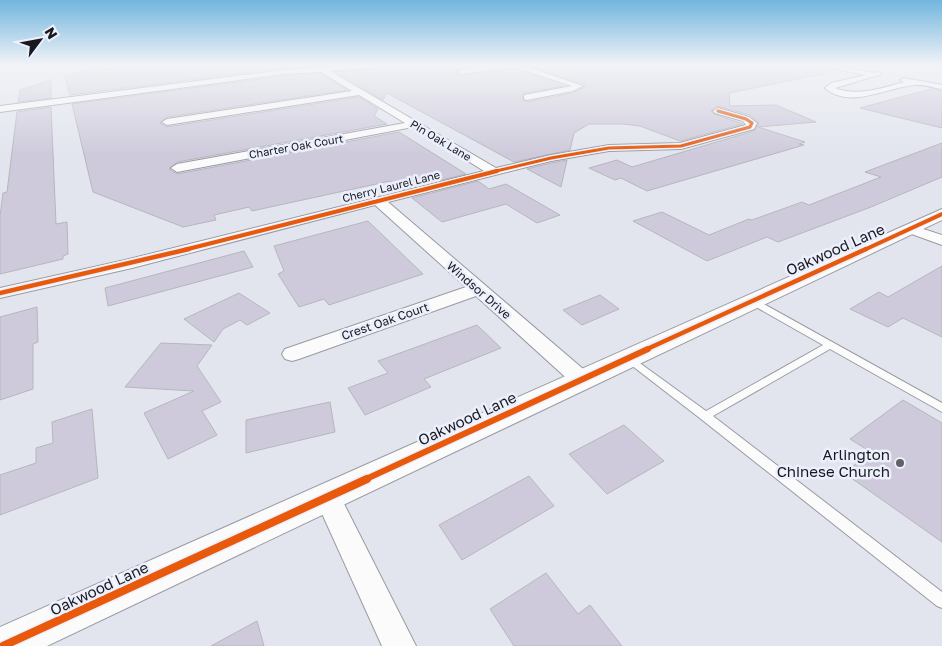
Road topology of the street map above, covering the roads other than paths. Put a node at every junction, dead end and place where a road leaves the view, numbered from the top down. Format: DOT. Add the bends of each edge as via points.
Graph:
graph roads {
  1 [pos="106,95"];
  2 [pos="341,95"];
  3 [pos="366,95"];
  4 [pos="538,95"];
  5 [pos="527,97"];
  6 [pos="0,109"];
  7 [pos="718,111"];
  8 [pos="167,122"];
  9 [pos="415,124"];
  10 [pos="619,133"];
  11 [pos="627,147"];
  12 [pos="177,168"];
  13 [pos="493,170"];
  14 [pos="378,200"];
  15 [pos="942,214"];
  16 [pos="910,229"];
  17 [pos="942,240"];
  18 [pos="478,289"];
  19 [pos="0,293"];
  20 [pos="752,301"];
  21 [pos="830,345"];
  22 [pos="292,354"];
  23 [pos="627,358"];
  24 [pos="581,379"];
  25 [pos="942,408"];
  26 [pos="705,416"];
  27 [pos="327,496"];
  28 [pos="942,601"];
  29 [pos="3,646"];
  30 [pos="400,646"];
  1 -- 6 [label="street"];
  2 -- 8 [label="street"];
  3 -- 9 [label="street, Pin Oak Lane"];
  4 -- 5 [label="street"];
  7 -- 11 [label="street, Cherry Laurel Lane" via="752,123 750,127 681,146"];
  9 -- 12 [label="street, Charter Oak Court"];
  9 -- 13 [label="street, Pin Oak Lane"];
  10 -- 11 [label="street"];
  11 -- 13 [label="street, Cherry Laurel Lane" via="580,152"];
  13 -- 14 [label="street, Cherry Laurel Lane"];
  14 -- 18 [label="street, Windsor Drive"];
  14 -- 19 [label="street, Cherry Laurel Lane" via="126,265"];
  15 -- 16 [label="street, Oakwood Lane"];
  16 -- 17 [label="street"];
  16 -- 20 [label="street, Oakwood Lane"];
  18 -- 22 [label="street, Crest Oak Court"];
  18 -- 24 [label="street, Windsor Drive"];
  20 -- 21 [label="lane"];
  20 -- 23 [label="street, Oakwood Lane"];
  21 -- 25 [label="lane"];
  21 -- 26 [label="lane"];
  23 -- 24 [label="street, Oakwood Lane"];
  23 -- 26 [label="lane"];
  24 -- 27 [label="street, Oakwood Lane"];
  26 -- 28 [label="lane"];
  27 -- 29 [label="street, Oakwood Lane"];
  27 -- 30 [label="street"];
}
